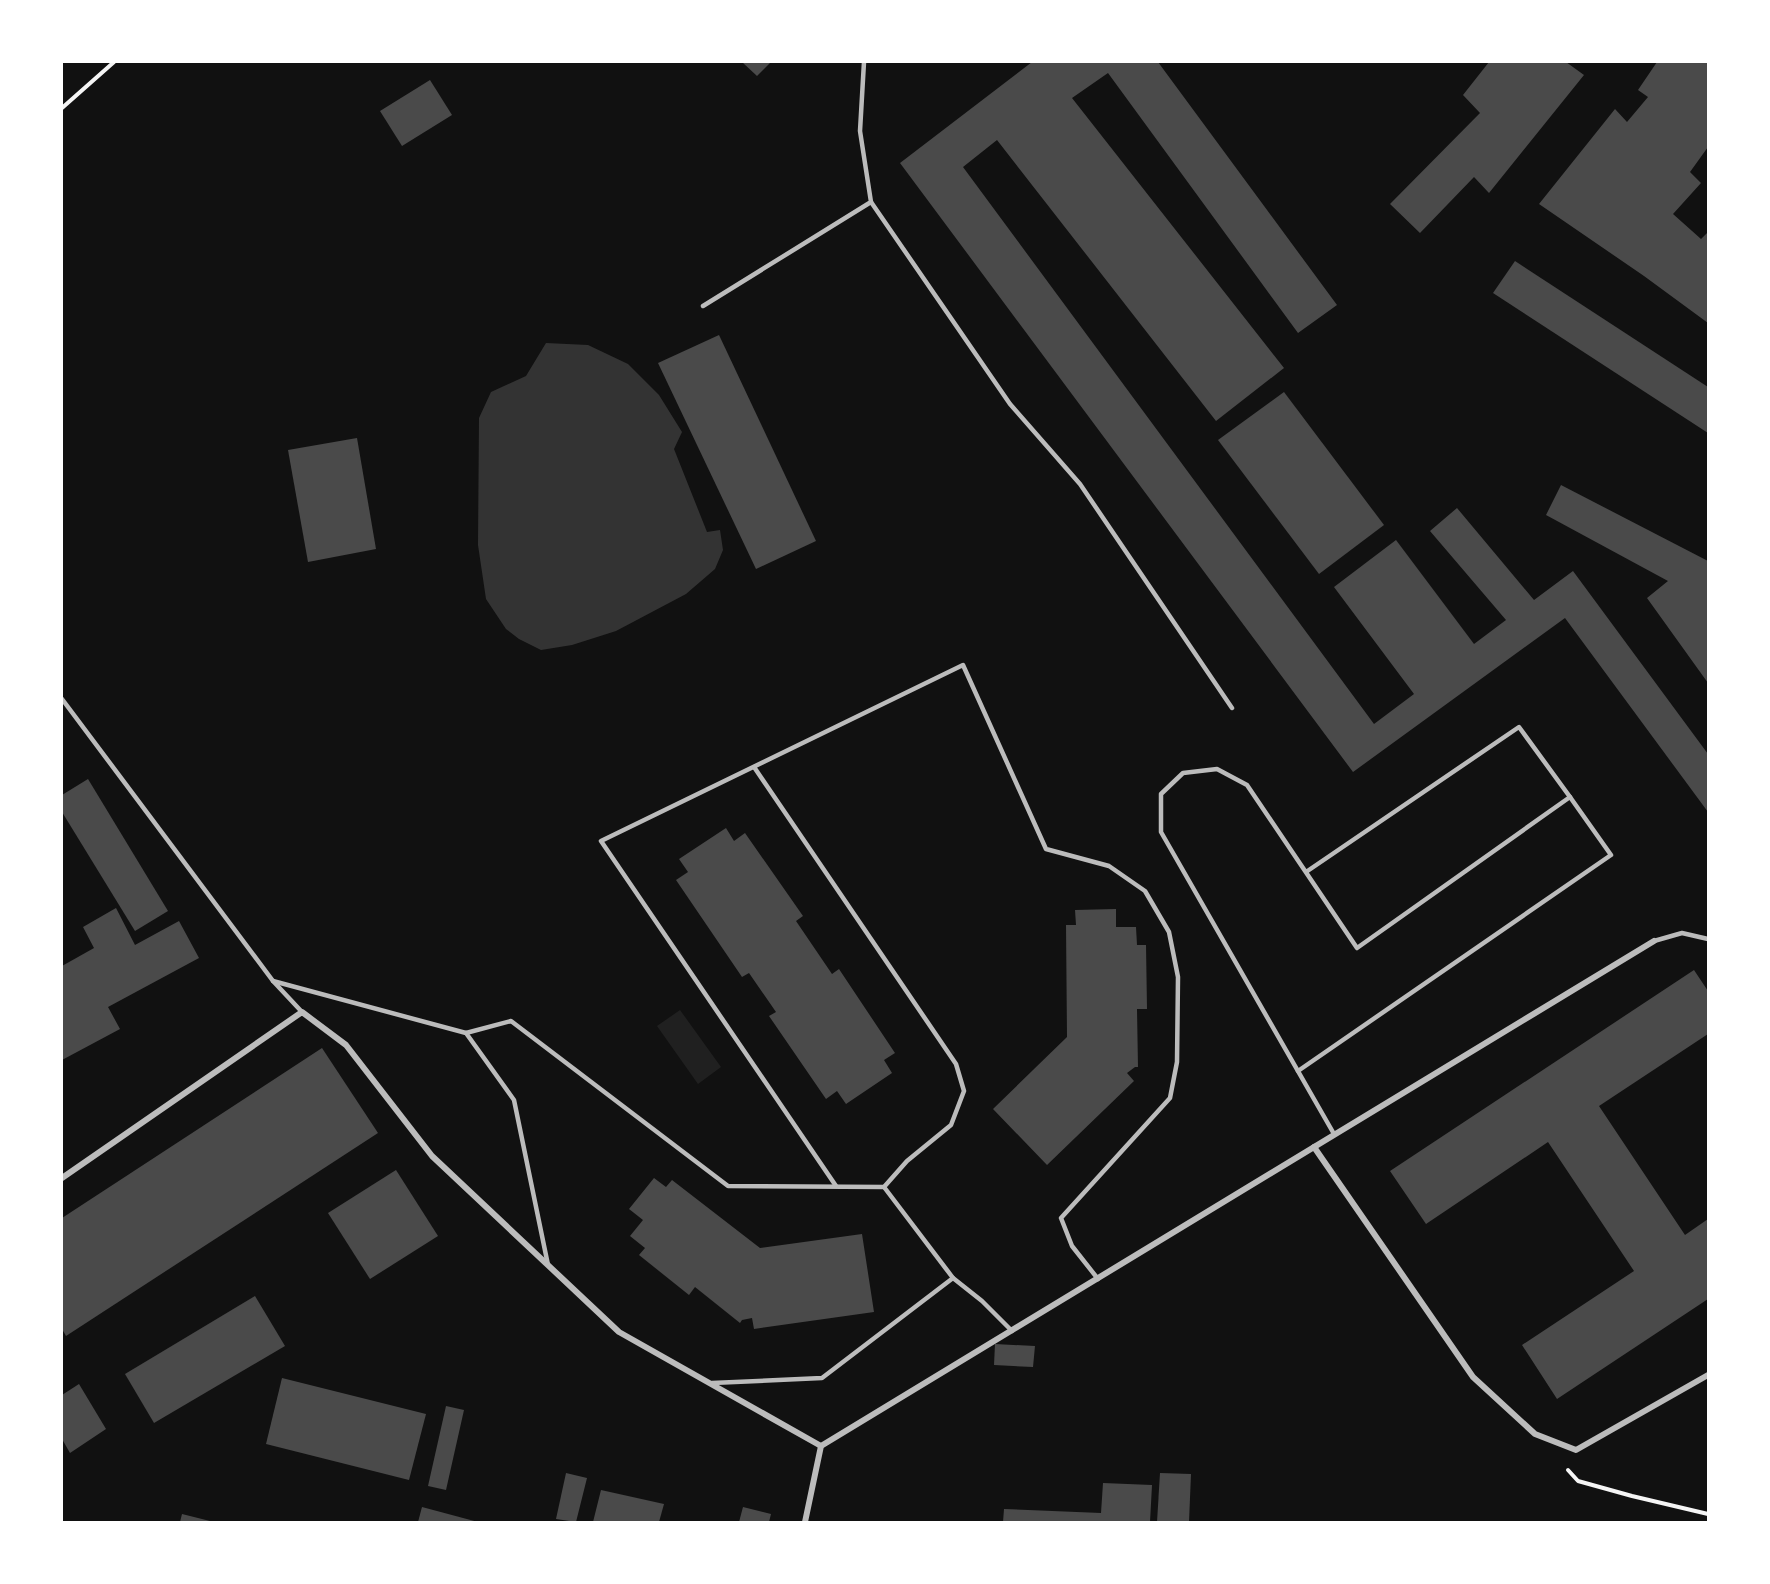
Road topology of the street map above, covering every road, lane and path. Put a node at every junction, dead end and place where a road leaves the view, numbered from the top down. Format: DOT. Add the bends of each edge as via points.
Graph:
graph roads {
  1 [pos="114,62"];
  2 [pos="864,62"];
  3 [pos="62,108"];
  4 [pos="871,202"];
  5 [pos="703,306"];
  6 [pos="62,699"];
  7 [pos="1232,708"];
  8 [pos="754,767"];
  9 [pos="1570,797"];
  10 [pos="1306,872"];
  11 [pos="1708,939"];
  12 [pos="1654,941"];
  13 [pos="273,981"];
  14 [pos="302,1012"];
  15 [pos="466,1033"];
  16 [pos="1298,1071"];
  17 [pos="1334,1134"];
  18 [pos="1314,1147"];
  19 [pos="62,1178"];
  20 [pos="836,1186"];
  21 [pos="884,1187"];
  22 [pos="548,1265"];
  23 [pos="953,1278"];
  24 [pos="1098,1279"];
  25 [pos="1012,1331"];
  26 [pos="1708,1375"];
  27 [pos="711,1383"];
  28 [pos="821,1446"];
  29 [pos="1564,1465"];
  30 [pos="1708,1514"];
  31 [pos="805,1522"];
  1 -- 3 [label="path"];
  2 -- 4 [label="lane" via="860,131"];
  4 -- 5 [label="lane"];
  4 -- 7 [label="lane" via="1010,404 1080,484"];
  6 -- 13 [label="lane"];
  8 -- 20 [label="lane" via="601,841"];
  8 -- 21 [label="lane" via="959,1073 964,1091 951,1125 907,1161"];
  8 -- 24 [label="lane" via="963,665 1046,849 1109,866 1145,891 1169,932 1178,976 1178,1062 1170,1098 1061,1218 1072,1246"];
  9 -- 10 [label="lane" via="1519,726"];
  9 -- 10 [label="lane" via="1357,948"];
  9 -- 16 [label="lane" via="1611,855"];
  10 -- 16 [label="lane" via="1247,785 1217,769 1183,773 1161,794 1161,832"];
  11 -- 12 [label="lane" via="1682,933"];
  12 -- 17 [label="street"];
  13 -- 14 [label="lane"];
  13 -- 15 [label="lane"];
  14 -- 19 [label="street"];
  14 -- 22 [label="street" via="346,1045 432,1156"];
  15 -- 20 [label="lane" via="511,1021 728,1186"];
  15 -- 22 [label="lane" via="514,1100"];
  16 -- 17 [label="lane"];
  17 -- 18 [label="street"];
  18 -- 24 [label="street"];
  18 -- 26 [label="street" via="1473,1377 1535,1434 1576,1450"];
  20 -- 21 [label="lane"];
  21 -- 23 [label="lane"];
  22 -- 27 [label="street" via="619,1332"];
  23 -- 25 [label="lane"];
  23 -- 27 [label="lane" via="822,1378"];
  24 -- 25 [label="street"];
  25 -- 28 [label="street"];
  27 -- 28 [label="street"];
  28 -- 31 [label="street"];
  29 -- 30 [label="path" via="1578,1481"];
}
